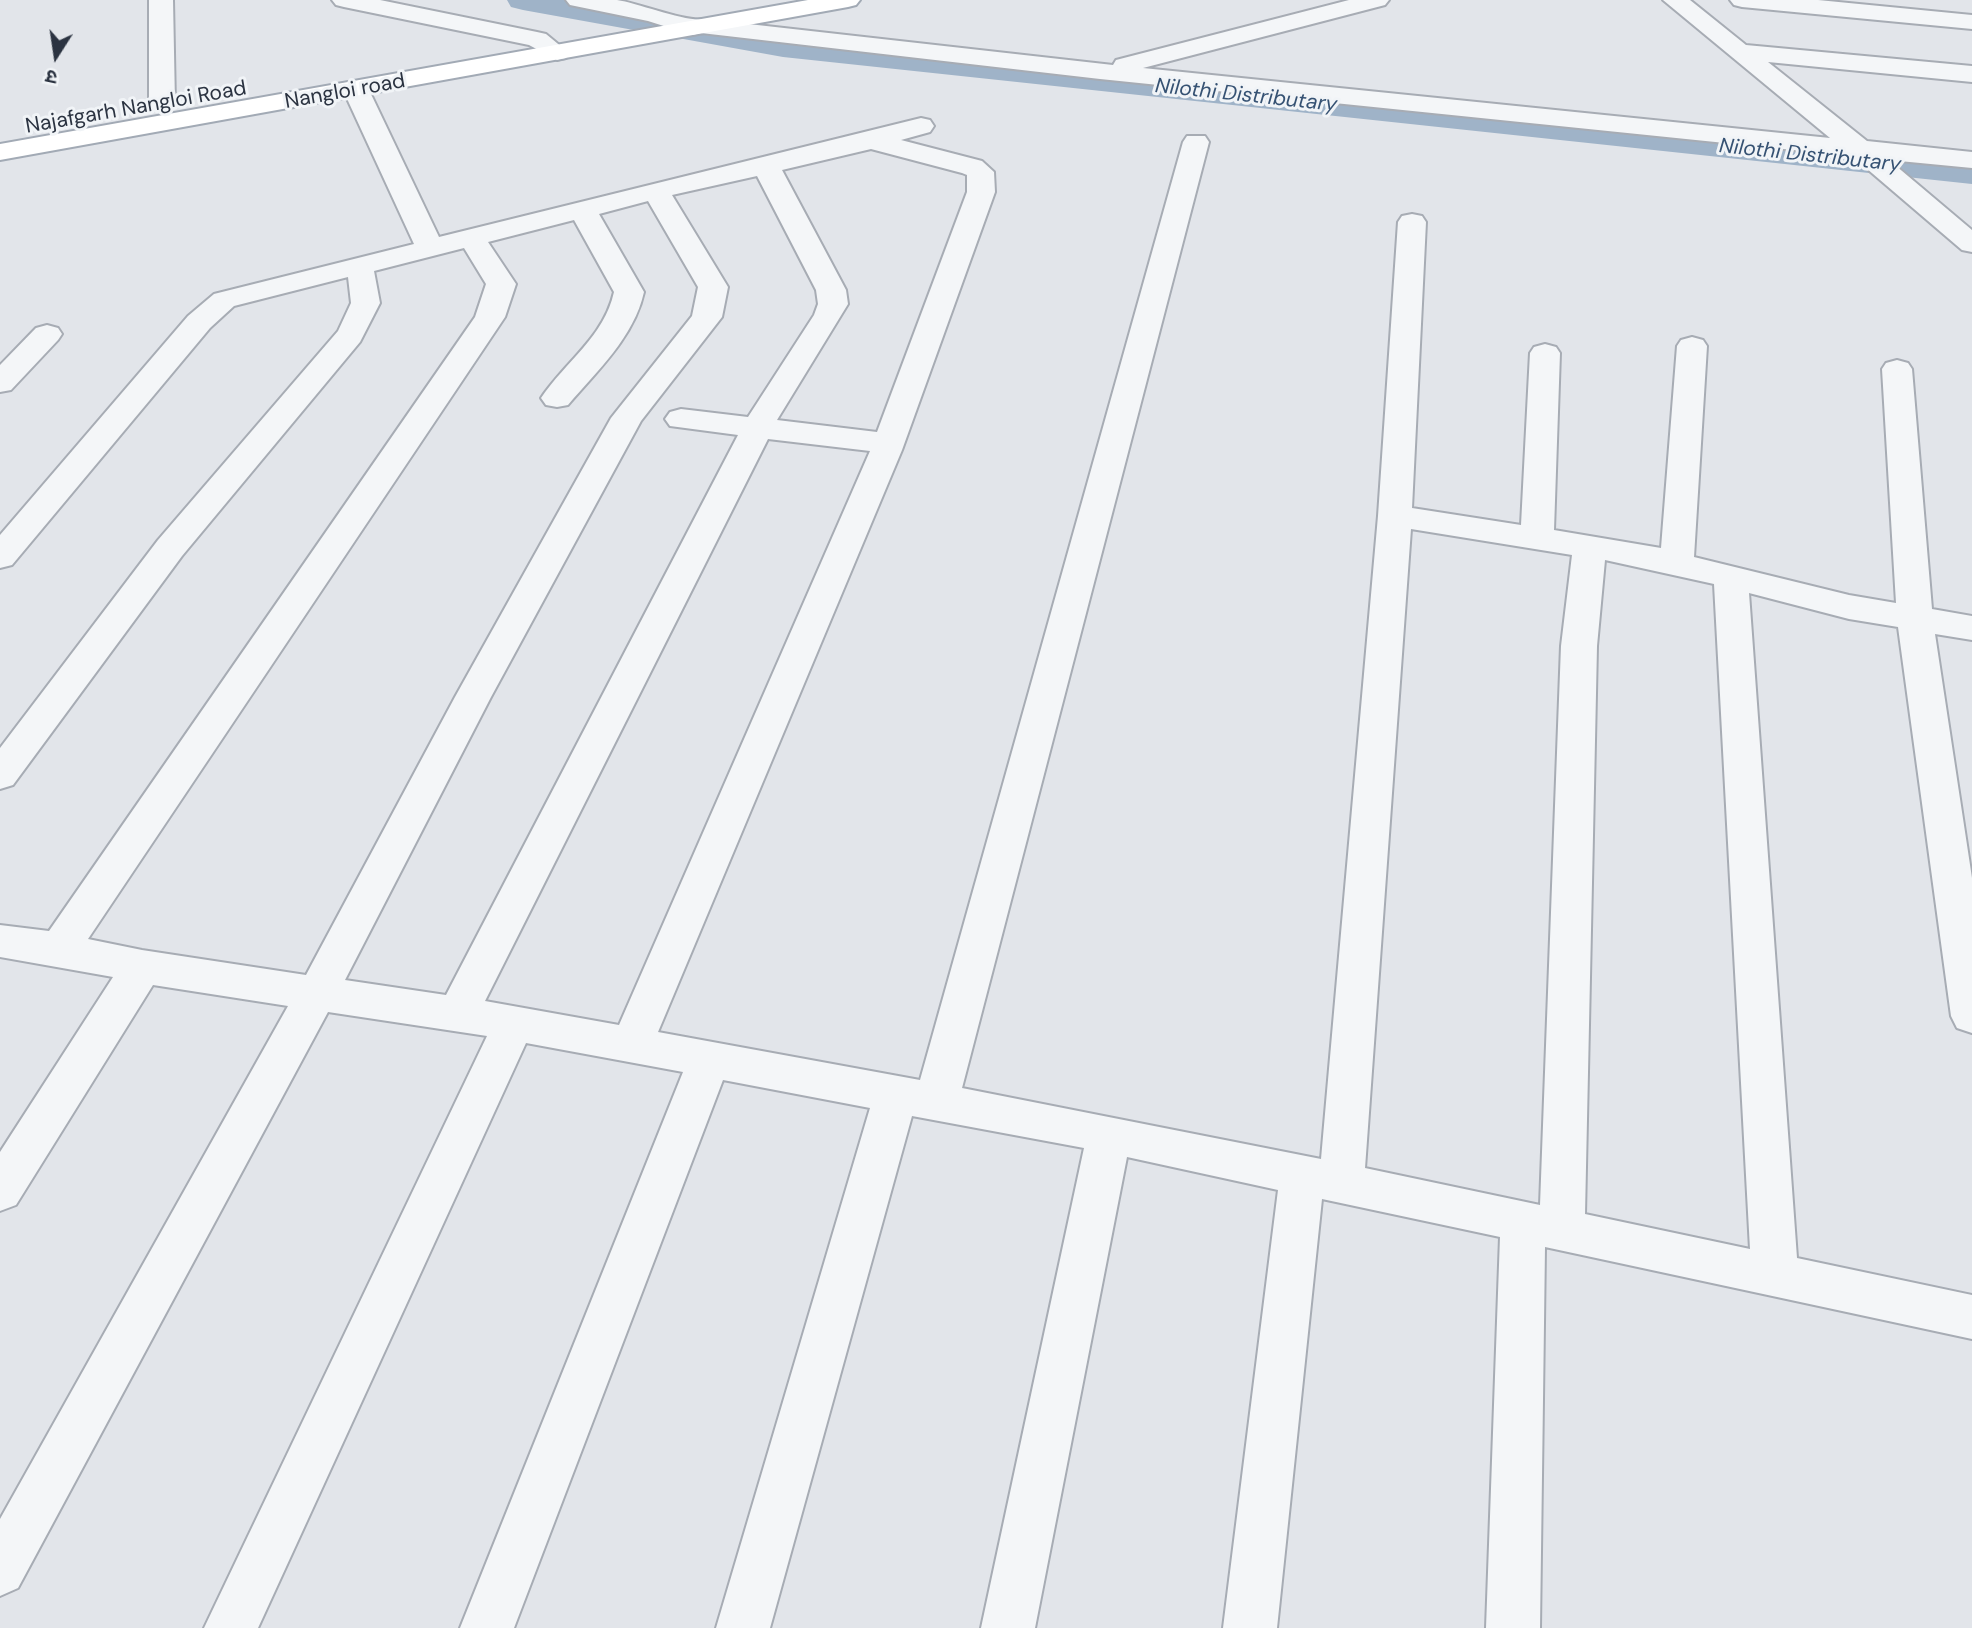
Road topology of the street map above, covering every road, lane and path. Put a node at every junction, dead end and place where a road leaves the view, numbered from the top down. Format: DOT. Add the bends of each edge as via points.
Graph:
graph roads {
  1 [pos="161,0"];
  2 [pos="344,0"];
  3 [pos="578,0"];
  4 [pos="739,0"];
  5 [pos="848,0"];
  6 [pos="1377,0"];
  7 [pos="1675,0"];
  8 [pos="1742,0"];
  9 [pos="609,3"];
  10 [pos="644,16"];
  11 [pos="1972,22"];
  12 [pos="695,27"];
  13 [pos="552,42"];
  14 [pos="1742,52"];
  15 [pos="1100,71"];
  16 [pos="1972,74"];
  17 [pos="356,90"];
  18 [pos="162,104"];
  19 [pos="921,126"];
  20 [pos="0,132"];
  21 [pos="871,141"];
  22 [pos="1196,142"];
  23 [pos="1858,147"];
  24 [pos="0,152"];
  25 [pos="1972,160"];
  26 [pos="766,166"];
  27 [pos="656,191"];
  28 [pos="582,209"];
  29 [pos="1412,222"];
  30 [pos="471,237"];
  31 [pos="1972,244"];
  32 [pos="430,248"];
  33 [pos="359,268"];
  34 [pos="47,334"];
  35 [pos="1692,346"];
  36 [pos="1545,353"];
  37 [pos="1897,369"];
  38 [pos="0,383"];
  39 [pos="557,398"];
  40 [pos="681,419"];
  41 [pos="758,427"];
  42 [pos="888,443"];
  43 [pos="1395,516"];
  44 [pos="1537,537"];
  45 [pos="1590,547"];
  46 [pos="0,556"];
  47 [pos="1677,562"];
  48 [pos="1731,576"];
  49 [pos="1915,620"];
  50 [pos="1972,628"];
  51 [pos="0,775"];
  52 [pos="0,941"];
  53 [pos="59,949"];
  54 [pos="142,967"];
  55 [pos="316,995"];
  56 [pos="458,1014"];
  57 [pos="1972,1016"];
  58 [pos="514,1023"];
  59 [pos="631,1045"];
  60 [pos="709,1060"];
  61 [pos="916,1098"];
  62 [pos="1109,1133"];
  63 [pos="1321,1179"];
  64 [pos="0,1191"];
  65 [pos="1542,1226"];
  66 [pos="1775,1275"];
  67 [pos="1972,1317"];
  68 [pos="0,1570"];
  69 [pos="231,1628"];
  70 [pos="487,1628"];
  71 [pos="743,1628"];
  72 [pos="1008,1628"];
  73 [pos="1250,1628"];
  74 [pos="1513,1628"];
  1 -- 18 [label="street"];
  2 -- 13 [label="street"];
  3 -- 9 [label="street"];
  4 -- 10 [label="main road, Nangloi road"];
  5 -- 12 [label="main road"];
  6 -- 15 [label="street"];
  7 -- 14 [label="street"];
  8 -- 11 [label="street"];
  9 -- 10 [label="street"];
  10 -- 12 [label="street"];
  10 -- 13 [label="main road, Nangloi road"];
  12 -- 13 [label="main road, Nangloi road" via="606,43"];
  12 -- 15 [label="street"];
  13 -- 17 [label="main road, Nangloi road"];
  13 -- 18 [label="main road, Najafgarh Nangloi Road"];
  14 -- 16 [label="street"];
  14 -- 23 [label="street"];
  15 -- 23 [label="street"];
  17 -- 24 [label="main road, Nangloi road"];
  17 -- 32 [label="street"];
  18 -- 20 [label="main road, Najafgarh Nangloi Road"];
  19 -- 21 [label="street"];
  21 -- 26 [label="street"];
  21 -- 42 [label="street" via="957,161 980,173 983,181"];
  22 -- 61 [label="street"];
  23 -- 25 [label="street"];
  23 -- 31 [label="street"];
  26 -- 27 [label="street"];
  26 -- 41 [label="street" via="826,278 833,304"];
  27 -- 28 [label="street"];
  27 -- 55 [label="street" via="713,287 707,317 627,418"];
  28 -- 30 [label="street"];
  28 -- 39 [label="street" via="629,292 628,303 608,338"];
  29 -- 43 [label="street"];
  30 -- 32 [label="street"];
  30 -- 53 [label="street" via="501,284 490,317"];
  32 -- 33 [label="street"];
  33 -- 46 [label="street" via="235,295 216,306"];
  33 -- 51 [label="street" via="368,292 349,336 170,548"];
  34 -- 38 [label="street"];
  35 -- 47 [label="street"];
  36 -- 44 [label="street"];
  37 -- 49 [label="street"];
  40 -- 41 [label="street"];
  41 -- 42 [label="street"];
  41 -- 56 [label="street"];
  42 -- 59 [label="street"];
  43 -- 44 [label="street"];
  43 -- 63 [label="street"];
  44 -- 45 [label="street"];
  45 -- 47 [label="street"];
  45 -- 65 [label="street" via="1579,646"];
  47 -- 48 [label="street"];
  48 -- 49 [label="street"];
  48 -- 66 [label="street"];
  49 -- 50 [label="street"];
  49 -- 57 [label="street"];
  52 -- 53 [label="street"];
  53 -- 54 [label="street"];
  54 -- 55 [label="street"];
  54 -- 64 [label="street"];
  55 -- 56 [label="street"];
  55 -- 68 [label="street"];
  56 -- 58 [label="street"];
  58 -- 59 [label="street"];
  58 -- 69 [label="street"];
  59 -- 60 [label="street"];
  60 -- 61 [label="street"];
  60 -- 70 [label="street"];
  61 -- 62 [label="street"];
  61 -- 71 [label="street"];
  62 -- 63 [label="street"];
  62 -- 72 [label="street"];
  63 -- 65 [label="street"];
  63 -- 73 [label="street"];
  65 -- 66 [label="street"];
  65 -- 74 [label="street"];
  66 -- 67 [label="street"];
}
